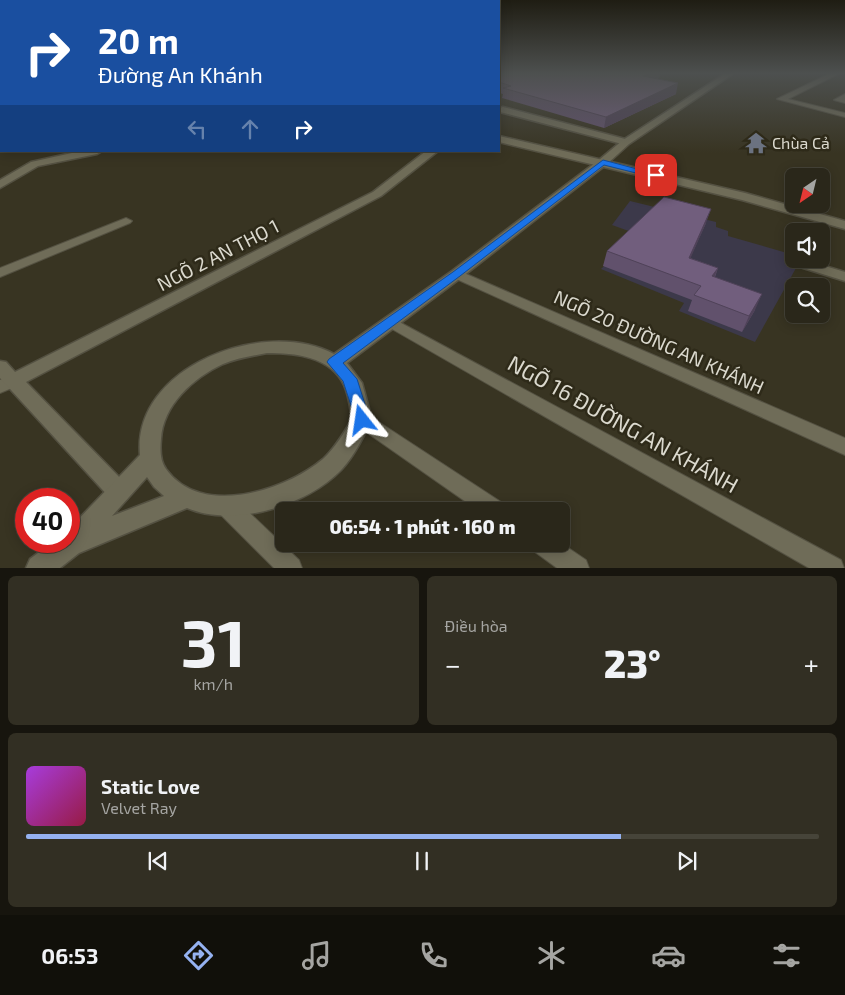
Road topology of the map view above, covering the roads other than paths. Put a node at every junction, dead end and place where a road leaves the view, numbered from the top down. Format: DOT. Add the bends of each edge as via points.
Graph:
graph roads {
  1 [pos="691,100"];
  2 [pos="783,100"];
  3 [pos="503,110"];
  4 [pos="845,115"];
  5 [pos="500,139"];
  6 [pos="626,142"];
  7 [pos="92,152"];
  8 [pos="432,152"];
  9 [pos="603,162"];
  10 [pos="0,185"];
  11 [pos="126,221"];
  12 [pos="845,225"];
  13 [pos="817,268"];
  14 [pos="0,272"];
  15 [pos="456,274"];
  16 [pos="845,277"];
  17 [pos="390,322"];
  18 [pos="334,362"];
  19 [pos="4,378"];
  20 [pos="362,420"];
  21 [pos="845,447"];
  22 [pos="150,459"];
  23 [pos="119,492"];
  24 [pos="188,498"];
  25 [pos="483,502"];
  26 [pos="227,506"];
  27 [pos="80,534"];
  28 [pos="80,540"];
  29 [pos="555,552"];
  30 [pos="59,553"];
  31 [pos="39,568"];
  32 [pos="291,568"];
  33 [pos="578,568"];
  34 [pos="833,568"];
  1 -- 6 [label="street"];
  2 -- 4 [label="lane"];
  3 -- 6 [label="street"];
  5 -- 9 [label="street"];
  6 -- 9 [label="street"];
  7 -- 10 [label="street" via="35,164"];
  8 -- 19 [label="street, NGÕ 2 AN THỌ 1" via="377,194 306,232"];
  9 -- 12 [label="street"];
  9 -- 15 [label="street"];
  11 -- 14 [label="lane"];
  13 -- 16 [label="street"];
  15 -- 17 [label="street"];
  15 -- 21 [label="lane, NGÕ 20 ĐƯỜNG AN KHÁNH"];
  17 -- 18 [label="street"];
  17 -- 34 [label="lane, NGÕ 16 ĐƯỜNG AN KHÁNH"];
  18 -- 20 [label="street" via="350,379"];
  18 -- 22 [label="street" via="292,347 242,351 216,360 172,392 157,413 150,436"];
  19 -- 23 [label="street"];
  20 -- 25 [label="lane"];
  20 -- 26 [label="street" via="332,464 311,481 285,495 256,504"];
  22 -- 23 [label="street"];
  22 -- 24 [label="street" via="161,480"];
  23 -- 27 [label="street"];
  24 -- 26 [label="street"];
  24 -- 28 [label="street"];
  26 -- 32 [label="lane"];
  29 -- 33 [label="lane"];
  30 -- 31 [label="street"];
}
